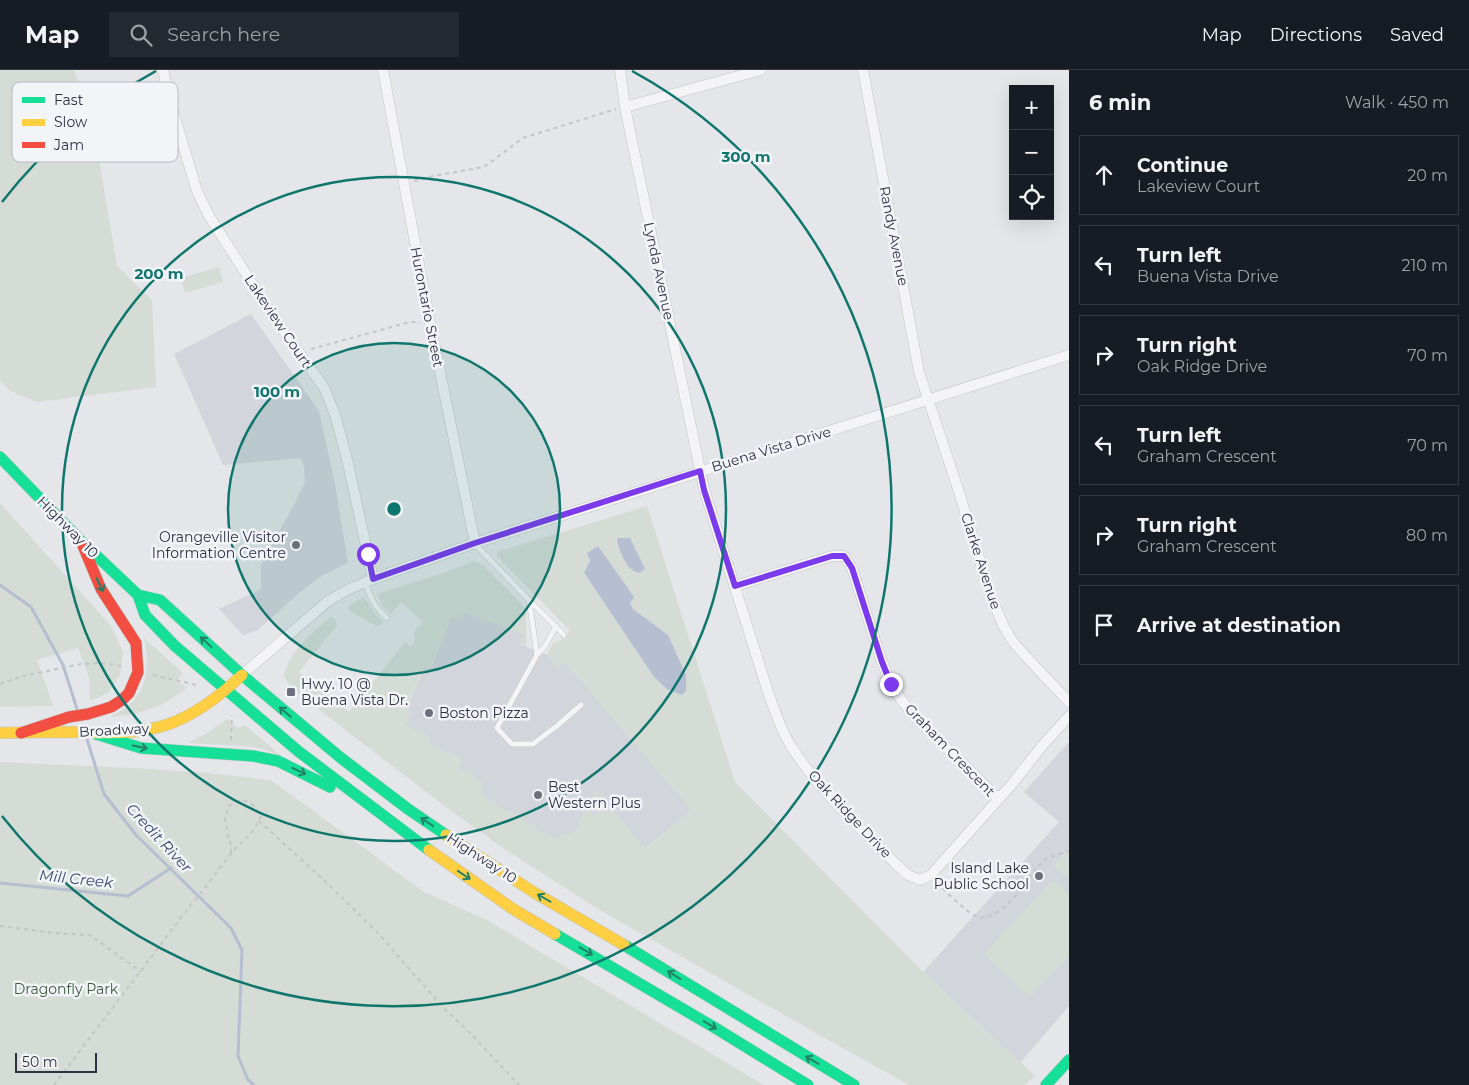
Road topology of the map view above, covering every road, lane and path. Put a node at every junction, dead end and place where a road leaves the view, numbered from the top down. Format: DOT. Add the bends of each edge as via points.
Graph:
graph roads {
  1 [pos="383,70"];
  2 [pos="620,70"];
  3 [pos="761,70"];
  4 [pos="863,70"];
  5 [pos="625,106"];
  6 [pos="178,128"];
  7 [pos="404,184"];
  8 [pos="410,322"];
  9 [pos="299,353"];
  10 [pos="1069,355"];
  11 [pos="929,400"];
  12 [pos="0,457"];
  13 [pos="700,471"];
  14 [pos="80,540"];
  15 [pos="475,543"];
  16 [pos="369,581"];
  17 [pos="735,586"];
  18 [pos="138,595"];
  19 [pos="529,600"];
  20 [pos="387,618"];
  21 [pos="556,626"];
  22 [pos="564,635"];
  23 [pos="537,655"];
  24 [pos="138,672"];
  25 [pos="242,675"];
  26 [pos="0,684"];
  27 [pos="199,685"];
  28 [pos="226,690"];
  29 [pos="213,700"];
  30 [pos="1069,702"];
  31 [pos="581,704"];
  32 [pos="1069,716"];
  33 [pos="0,733"];
  34 [pos="21,733"];
  35 [pos="94,733"];
  36 [pos="230,754"];
  37 [pos="999,799"];
  38 [pos="369,804"];
  39 [pos="259,821"];
  40 [pos="1069,851"];
  41 [pos="230,856"];
  42 [pos="937,882"];
  43 [pos="0,926"];
  44 [pos="141,972"];
  45 [pos="1069,1060"];
  46 [pos="54,1085"];
  47 [pos="519,1085"];
  48 [pos="808,1085"];
  49 [pos="854,1085"];
  50 [pos="1046,1085"];
  1 -- 7 [label="street, Hurontario Street"];
  2 -- 5 [label="street, Lynda Avenue"];
  3 -- 5 [label="street"];
  4 -- 11 [label="street, Randy Avenue" via="919,372"];
  5 -- 7 [label="path" via="523,138 484,167"];
  5 -- 13 [label="street, Lynda Avenue"];
  6 -- 9 [label="street, Lakeview Court" via="197,191 209,216"];
  7 -- 15 [label="street, Hurontario Street"];
  8 -- 9 [label="path"];
  9 -- 16 [label="street, Lakeview Court" via="325,389 336,418 348,463"];
  10 -- 11 [label="street, Buena Vista Drive"];
  11 -- 13 [label="street, Buena Vista Drive"];
  11 -- 30 [label="street, Clarke Avenue" via="990,594 1003,625 1021,651"];
  12 -- 14 [label="main road, Highway 10"];
  13 -- 15 [label="street, Buena Vista Drive"];
  13 -- 17 [label="street, Oak Ridge Drive"];
  14 -- 18 [label="main road, Highway 10"];
  14 -- 24 [label="main road, one-way" via="101,589 136,643"];
  15 -- 16 [label="street, Buena Vista Drive"];
  15 -- 19 [label="lane"];
  16 -- 20 [label="lane" via="373,602"];
  16 -- 25 [label="street, Buena Vista Drive" via="328,601"];
  17 -- 37 [label="street, Graham Crescent" via="832,556 844,556 852,568 891,684 920,722"];
  17 -- 37 [label="street, Oak Ridge Drive" via="767,689 790,745 819,786 908,875 920,880 931,875"];
  25 -- 18 [label="main road, Highway 10, one-way" via="160,600"];
  18 -- 28 [label="main road, Highway 10" via="144,616"];
  19 -- 21 [label="lane"];
  19 -- 23 [label="lane"];
  21 -- 22 [label="lane"];
  21 -- 23 [label="lane"];
  23 -- 31 [label="lane" via="497,728 512,744 533,744"];
  24 -- 26 [label="path" via="122,666 82,664"];
  24 -- 27 [label="path"];
  24 -- 34 [label="main road" via="128,693 111,707"];
  25 -- 28 [label="main road, Broadway"];
  49 -- 25 [label="main road, Highway 10, one-way" via="467,849 341,758"];
  28 -- 29 [label="main road, Broadway"];
  28 -- 38 [label="main road, Highway 10" via="298,751"];
  29 -- 35 [label="main road, Broadway" via="182,719 162,726 136,732"];
  29 -- 36 [label="path" via="233,716"];
  32 -- 37 [label="street, Oak Ridge Drive"];
  33 -- 34 [label="main road, Broadway"];
  34 -- 35 [label="main road, Broadway"];
  35 -- 36 [label="main road, one-way" via="141,748"];
  36 -- 38 [label="main road, one-way" via="278,761"];
  38 -- 48 [label="main road, Highway 10, one-way" via="438,858 513,908"];
  39 -- 41 [label="path" via="257,828"];
  39 -- 41 [label="path" via="261,815 248,801 237,801 228,806 225,819"];
  39 -- 47 [label="path" via="376,931 442,1006"];
  40 -- 42 [label="path" via="1041,863 1008,904 992,916 977,916 970,912"];
  41 -- 44 [label="path"];
  43 -- 44 [label="path" via="90,935"];
  44 -- 46 [label="path"];
  45 -- 50 [label="main road"];
}
